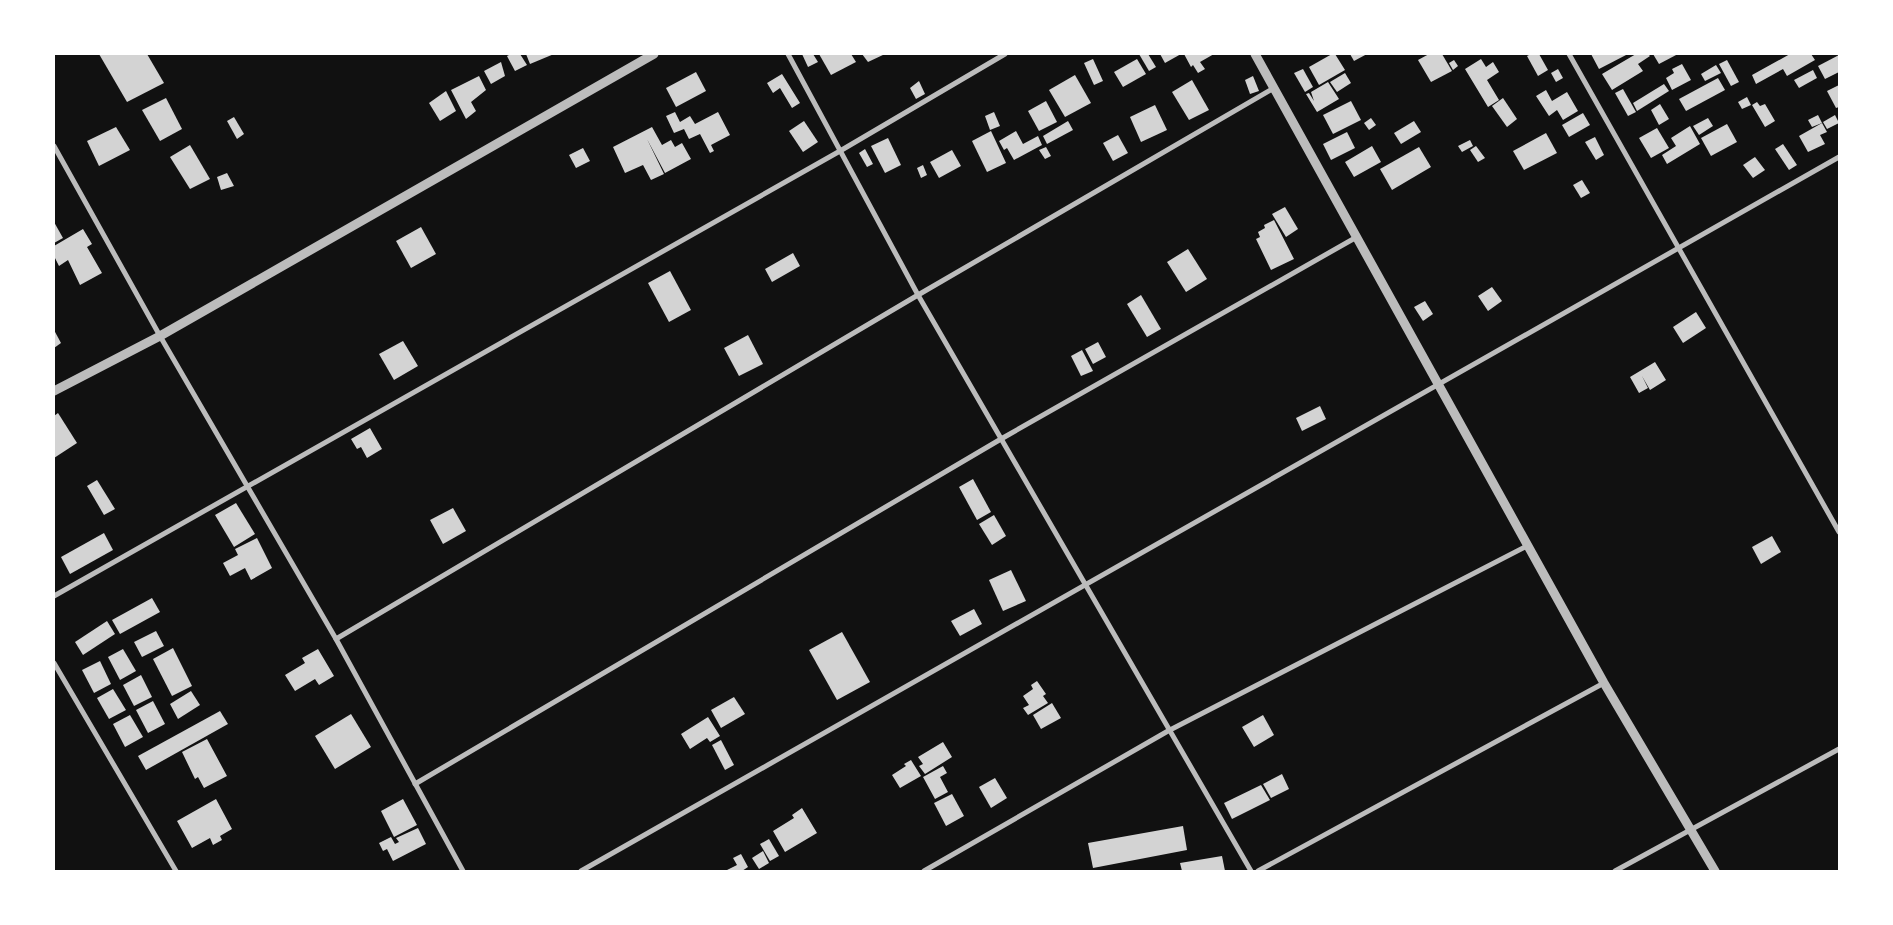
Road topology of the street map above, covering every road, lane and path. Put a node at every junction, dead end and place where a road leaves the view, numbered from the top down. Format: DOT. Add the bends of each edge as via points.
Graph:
graph roads {
  1 [pos="654,54"];
  2 [pos="788,54"];
  3 [pos="1006,54"];
  4 [pos="1254,54"];
  5 [pos="1569,54"];
  6 [pos="1274,88"];
  7 [pos="54,146"];
  8 [pos="840,152"];
  9 [pos="1839,157"];
  10 [pos="1355,238"];
  11 [pos="1680,247"];
  12 [pos="918,295"];
  13 [pos="160,336"];
  14 [pos="1438,383"];
  15 [pos="54,391"];
  16 [pos="1001,439"];
  17 [pos="246,485"];
  18 [pos="1839,532"];
  19 [pos="1527,546"];
  20 [pos="1086,585"];
  21 [pos="54,596"];
  22 [pos="336,639"];
  23 [pos="54,664"];
  24 [pos="1604,683"];
  25 [pos="1168,731"];
  26 [pos="1839,749"];
  27 [pos="414,784"];
  28 [pos="1692,830"];
  29 [pos="176,871"];
  30 [pos="463,871"];
  31 [pos="581,871"];
  32 [pos="924,871"];
  33 [pos="1251,871"];
  34 [pos="1258,871"];
  35 [pos="1615,871"];
  36 [pos="1715,871"];
  1 -- 13 [label="street"];
  2 -- 8 [label="street"];
  3 -- 8 [label="street"];
  4 -- 6 [label="street"];
  5 -- 11 [label="street"];
  6 -- 10 [label="street"];
  6 -- 12 [label="street"];
  7 -- 13 [label="street"];
  8 -- 12 [label="street"];
  8 -- 17 [label="street"];
  9 -- 11 [label="street"];
  10 -- 14 [label="street"];
  10 -- 16 [label="street"];
  11 -- 14 [label="street"];
  11 -- 18 [label="street"];
  12 -- 16 [label="street"];
  12 -- 22 [label="street"];
  13 -- 15 [label="street"];
  13 -- 17 [label="street"];
  14 -- 19 [label="street"];
  14 -- 20 [label="street"];
  16 -- 20 [label="street"];
  16 -- 27 [label="street"];
  17 -- 21 [label="street"];
  17 -- 22 [label="street"];
  19 -- 24 [label="street"];
  19 -- 25 [label="street"];
  20 -- 25 [label="street"];
  20 -- 31 [label="street"];
  22 -- 27 [label="street"];
  23 -- 29 [label="street"];
  24 -- 28 [label="street"];
  24 -- 34 [label="street"];
  25 -- 32 [label="street"];
  25 -- 33 [label="street"];
  26 -- 28 [label="street"];
  27 -- 30 [label="street"];
  28 -- 35 [label="street"];
  28 -- 36 [label="street"];
}
